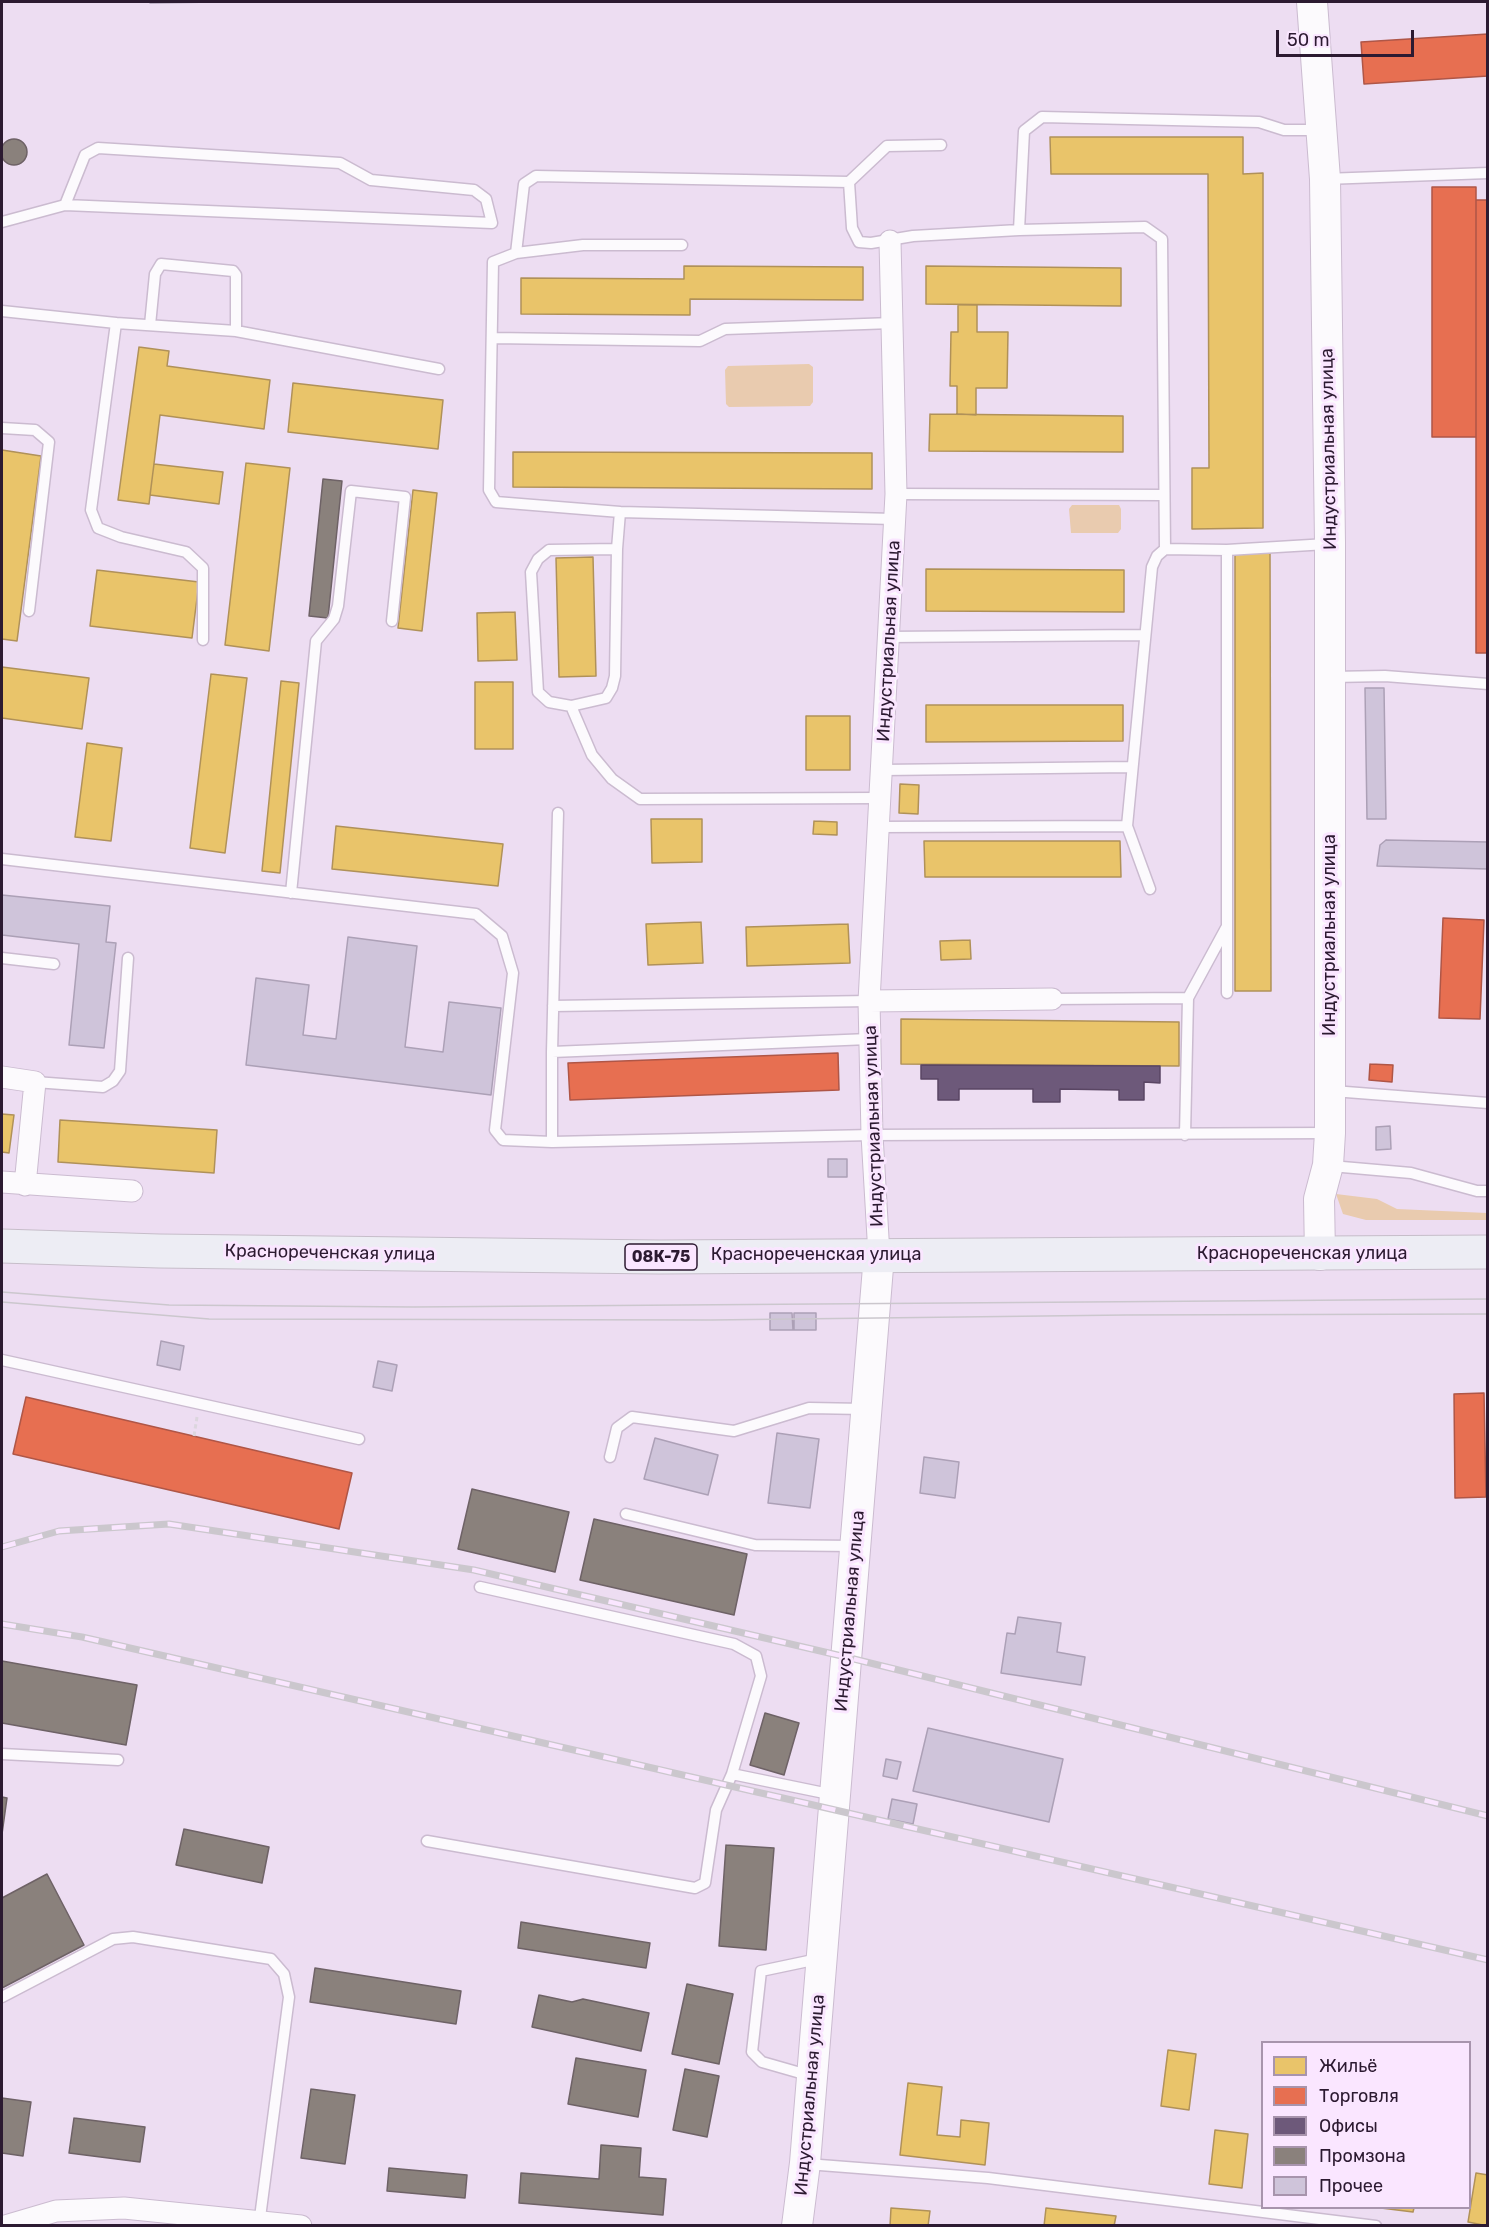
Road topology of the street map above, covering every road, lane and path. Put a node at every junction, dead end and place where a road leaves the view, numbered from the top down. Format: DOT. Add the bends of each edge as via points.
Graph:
graph roads {
  1 [pos="1312,2"];
  2 [pos="1322,130"];
  3 [pos="941,145"];
  4 [pos="1488,173"];
  5 [pos="1325,179"];
  6 [pos="849,182"];
  7 [pos="64,205"];
  8 [pos="2,222"];
  9 [pos="1019,230"];
  10 [pos="890,241"];
  11 [pos="682,245"];
  12 [pos="516,253"];
  13 [pos="2,311"];
  14 [pos="116,323"];
  15 [pos="892,323"];
  16 [pos="150,326"];
  17 [pos="236,332"];
  18 [pos="493,338"];
  19 [pos="439,369"];
  20 [pos="2,428"];
  21 [pos="896,494"];
  22 [pos="1164,495"];
  23 [pos="620,512"];
  24 [pos="894,519"];
  25 [pos="1330,543"];
  26 [pos="617,549"];
  27 [pos="1165,549"];
  28 [pos="1227,550"];
  29 [pos="29,610"];
  30 [pos="392,621"];
  31 [pos="1144,635"];
  32 [pos="888,637"];
  33 [pos="203,640"];
  34 [pos="1330,677"];
  35 [pos="1488,684"];
  36 [pos="570,706"];
  37 [pos="1131,767"];
  38 [pos="883,770"];
  39 [pos="880,798"];
  40 [pos="558,813"];
  41 [pos="1127,826"];
  42 [pos="878,827"];
  43 [pos="2,859"];
  44 [pos="1150,890"];
  45 [pos="291,893"];
  46 [pos="1227,925"];
  47 [pos="2,958"];
  48 [pos="128,958"];
  49 [pos="54,964"];
  50 [pos="1227,993"];
  51 [pos="1188,998"];
  52 [pos="1052,999"];
  53 [pos="869,1001"];
  54 [pos="552,1006"];
  55 [pos="869,1040"];
  56 [pos="552,1052"];
  57 [pos="2,1077"];
  58 [pos="35,1082"];
  59 [pos="1330,1091"];
  60 [pos="1488,1103"];
  61 [pos="1330,1133"];
  62 [pos="872,1135"];
  63 [pos="1185,1135"];
  64 [pos="552,1142"];
  65 [pos="1328,1165"];
  66 [pos="2,1182"];
  67 [pos="25,1185"];
  68 [pos="132,1191"];
  69 [pos="1488,1191"];
  70 [pos="2,1246"];
  71 [pos="1488,1252"];
  72 [pos="879,1255"];
  73 [pos="1320,1255"];
  74 [pos="2,1360"];
  75 [pos="200,1404"];
  76 [pos="867,1409"];
  77 [pos="194,1436"];
  78 [pos="359,1439"];
  79 [pos="610,1457"];
  80 [pos="626,1514"];
  81 [pos="855,1546"];
  82 [pos="480,1587"];
  83 [pos="2,1754"];
  84 [pos="118,1760"];
  85 [pos="732,1774"];
  86 [pos="834,1796"];
  87 [pos="427,1841"];
  88 [pos="821,1958"];
  89 [pos="2,1997"];
  90 [pos="812,2077"];
  91 [pos="805,2163"];
  92 [pos="259,2223"];
  93 [pos="4,2226"];
  94 [pos="301,2226"];
  95 [pos="797,2226"];
  96 [pos="1376,2226"];
  1 -- 2 [label="main road, Индустриальная улица"];
  2 -- 5 [label="main road, Индустриальная улица"];
  2 -- 9 [label="lane" via="1284,130 1259,122 1042,117 1024,130"];
  3 -- 6 [label="lane" via="887,146"];
  4 -- 5 [label="lane"];
  5 -- 25 [label="main road, Индустриальная улица"];
  6 -- 10 [label="lane" via="852,228 859,242"];
  6 -- 12 [label="lane" via="536,176 524,184"];
  7 -- 7 [label="lane" via="86,155 98,148 340,162 371,180 474,190 486,199 492,223"];
  7 -- 8 [label="lane"];
  9 -- 10 [label="lane" via="913,236"];
  9 -- 22 [label="lane" via="1145,227 1162,239"];
  10 -- 15 [label="street, Индустриальная улица"];
  11 -- 12 [label="lane" via="583,245"];
  12 -- 18 [label="lane" via="493,262"];
  13 -- 14 [label="lane"];
  14 -- 16 [label="lane"];
  14 -- 33 [label="lane" via="91,510 98,528 186,552 202,568"];
  15 -- 18 [label="lane" via="725,329 700,341"];
  15 -- 21 [label="street, Индустриальная улица"];
  16 -- 17 [label="lane"];
  16 -- 17 [label="lane" via="155,274 161,264 233,271"];
  17 -- 19 [label="lane"];
  18 -- 23 [label="lane" via="489,490 496,502"];
  20 -- 29 [label="lane" via="35,430 49,442"];
  21 -- 22 [label="lane"];
  21 -- 24 [label="street, Индустриальная улица"];
  22 -- 27 [label="lane"];
  23 -- 24 [label="lane"];
  23 -- 26 [label="lane"];
  24 -- 32 [label="street, Индустриальная улица"];
  25 -- 28 [label="lane"];
  25 -- 34 [label="main road, Индустриальная улица"];
  26 -- 36 [label="lane" via="612,688 606,698"];
  26 -- 36 [label="lane" via="549,550 531,572 538,692 549,702"];
  27 -- 28 [label="lane"];
  27 -- 31 [label="lane" via="1152,567"];
  28 -- 46 [label="lane"];
  30 -- 45 [label="lane" via="405,497 351,491 338,606 334,619 316,641"];
  31 -- 32 [label="lane"];
  31 -- 37 [label="lane"];
  32 -- 38 [label="street, Индустриальная улица"];
  34 -- 35 [label="lane" via="1385,676"];
  34 -- 59 [label="main road, Индустриальная улица"];
  36 -- 39 [label="lane" via="592,755 612,779 640,799"];
  37 -- 38 [label="lane"];
  37 -- 41 [label="lane"];
  38 -- 39 [label="street, Индустриальная улица"];
  39 -- 42 [label="street, Индустриальная улица"];
  40 -- 54 [label="lane"];
  41 -- 42 [label="lane"];
  41 -- 44 [label="lane"];
  42 -- 53 [label="street, Индустриальная улица"];
  43 -- 45 [label="lane"];
  45 -- 64 [label="lane" via="476,914 502,936 513,973 495,1130 503,1140"];
  46 -- 50 [label="lane"];
  46 -- 51 [label="lane"];
  47 -- 49 [label="lane"];
  48 -- 58 [label="lane" via="120,1071 103,1087"];
  51 -- 52 [label="lane"];
  51 -- 63 [label="lane"];
  52 -- 53 [label="street"];
  53 -- 54 [label="lane"];
  53 -- 55 [label="street, Индустриальная улица"];
  54 -- 56 [label="lane"];
  55 -- 56 [label="lane"];
  55 -- 62 [label="street, Индустриальная улица"];
  56 -- 64 [label="lane"];
  57 -- 58 [label="street"];
  58 -- 67 [label="street"];
  59 -- 60 [label="lane"];
  59 -- 61 [label="main road, Индустриальная улица"];
  61 -- 63 [label="lane"];
  61 -- 65 [label="main road, Индустриальная улица"];
  62 -- 63 [label="lane"];
  62 -- 64 [label="lane"];
  62 -- 72 [label="street, Индустриальная улица"];
  65 -- 69 [label="lane" via="1411,1173"];
  65 -- 73 [label="main road, Индустриальная улица" via="1319,1199"];
  66 -- 67 [label="street"];
  67 -- 68 [label="street"];
  70 -- 72 [label="main road, Краснореченская улица / 08К-75" via="434,1255"];
  71 -- 73 [label="main road, Краснореченская улица"];
  72 -- 73 [label="main road, Краснореченская улица / 08К-75"];
  72 -- 76 [label="main road, Индустриальная улица"];
  74 -- 75 [label="lane"];
  75 -- 77 [label="path"];
  75 -- 78 [label="lane"];
  76 -- 79 [label="lane" via="809,1408 734,1431 632,1417 617,1428"];
  76 -- 81 [label="main road, Индустриальная улица"];
  80 -- 81 [label="lane" via="755,1545"];
  81 -- 86 [label="main road, Индустриальная улица"];
  82 -- 85 [label="lane" via="734,1644 756,1656 760,1676"];
  83 -- 84 [label="lane"];
  85 -- 86 [label="lane"];
  85 -- 87 [label="lane" via="716,1810 705,1883 694,1888"];
  86 -- 88 [label="main road, Индустриальная улица"];
  88 -- 90 [label="main road, Индустриальная улица"];
  88 -- 90 [label="lane" via="760,1971 752,2052 762,2062"];
  89 -- 92 [label="lane" via="113,1939 133,1937 271,1959 284,1974 288,1997"];
  90 -- 91 [label="main road, Индустриальная улица"];
  91 -- 95 [label="main road, Индустриальная улица"];
  91 -- 96 [label="lane" via="988,2178"];
  92 -- 93 [label="street" via="124,2208 56,2211"];
  92 -- 94 [label="street"];
}
